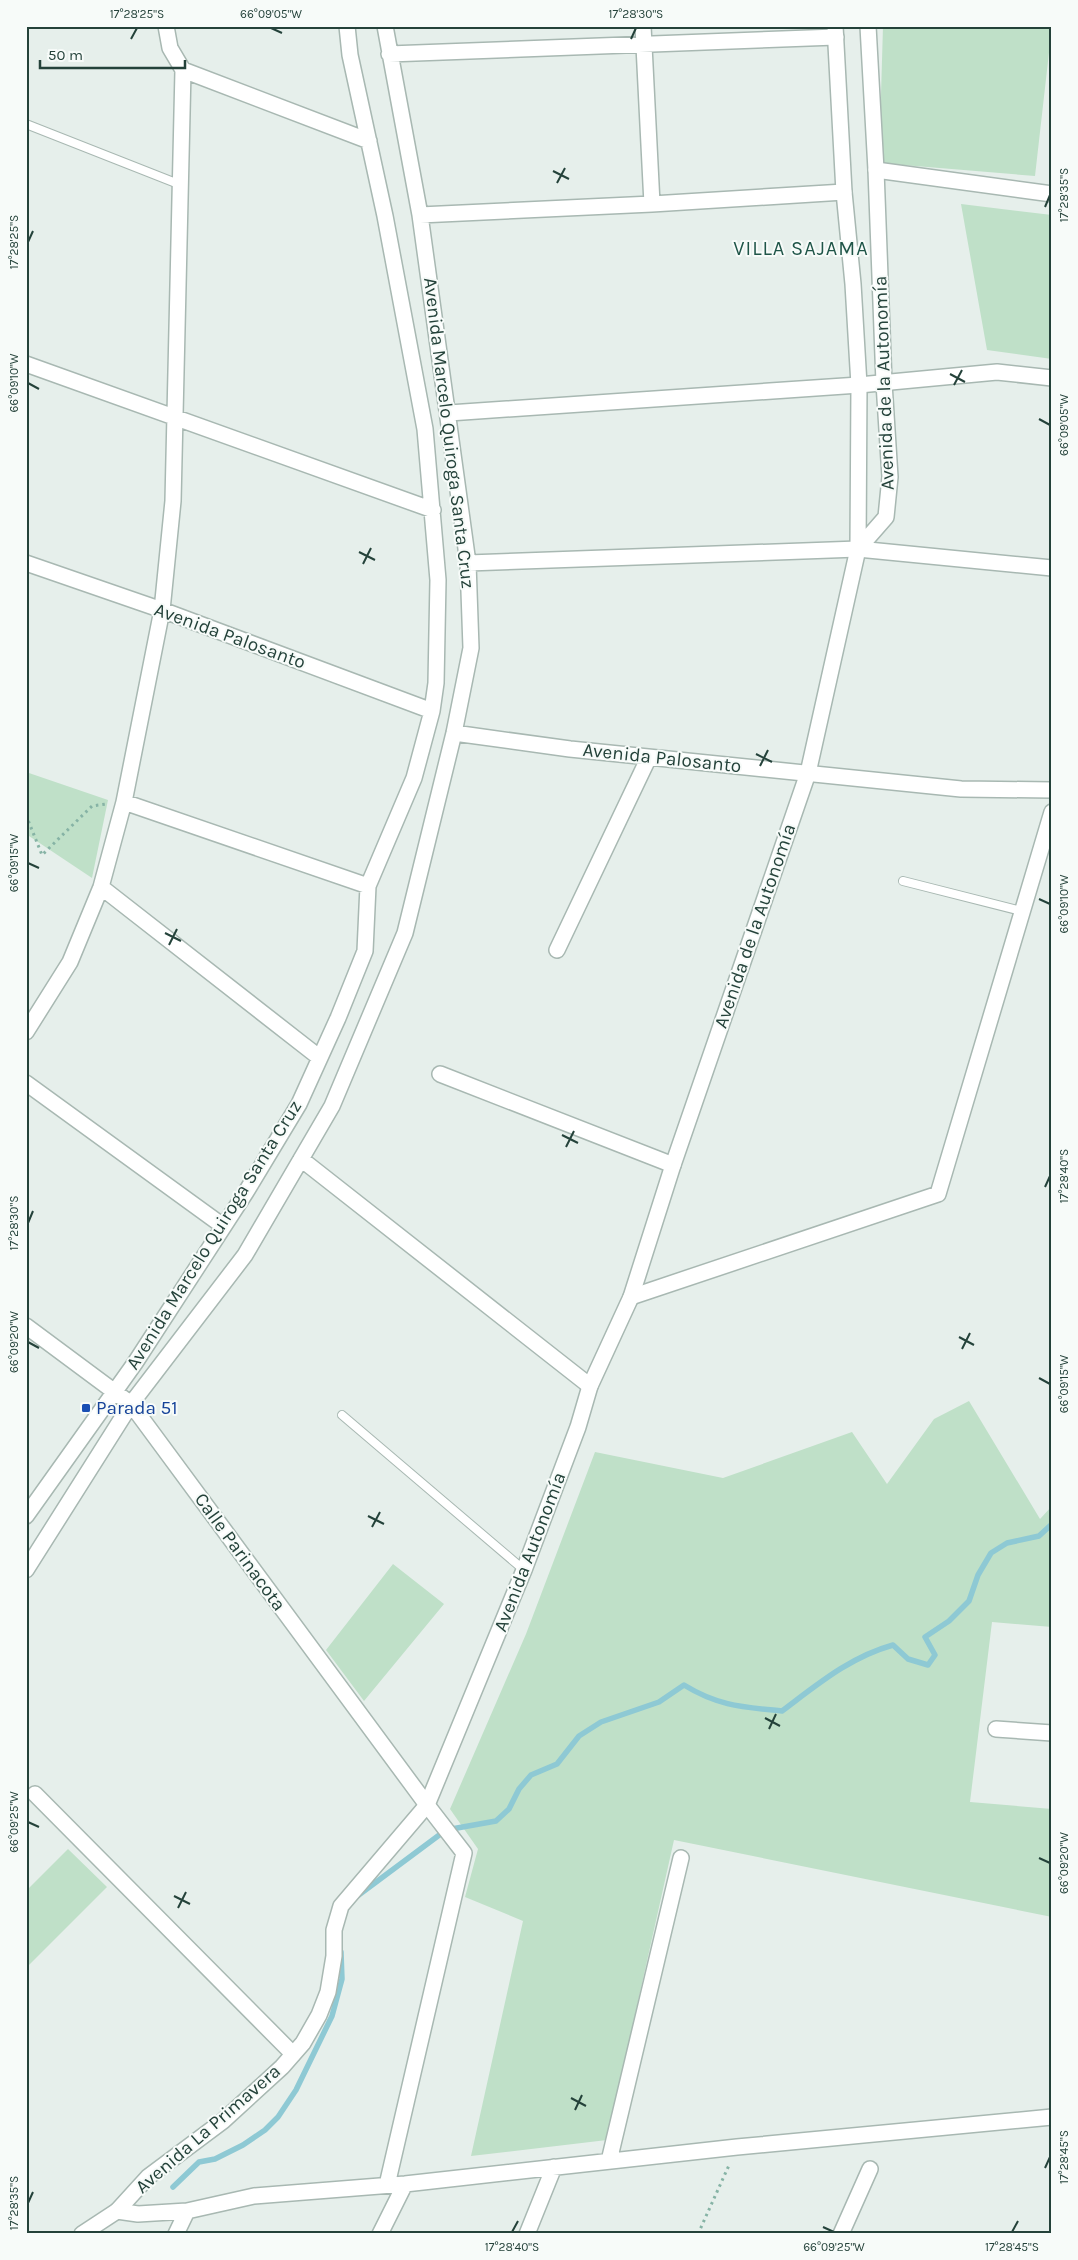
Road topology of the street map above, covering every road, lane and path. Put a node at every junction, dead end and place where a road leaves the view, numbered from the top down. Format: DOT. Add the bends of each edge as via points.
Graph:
graph roads {
  1 [pos="166,26"];
  2 [pos="347,26"];
  3 [pos="385,26"];
  4 [pos="642,26"];
  5 [pos="868,26"];
  6 [pos="836,32"];
  7 [pos="643,44"];
  8 [pos="389,54"];
  9 [pos="183,70"];
  10 [pos="26,124"];
  11 [pos="369,141"];
  12 [pos="876,170"];
  13 [pos="181,185"];
  14 [pos="844,192"];
  15 [pos="1052,194"];
  16 [pos="652,204"];
  17 [pos="420,215"];
  18 [pos="26,364"];
  19 [pos="1052,378"];
  20 [pos="884,383"];
  21 [pos="859,385"];
  22 [pos="449,413"];
  23 [pos="176,419"];
  24 [pos="433,510"];
  25 [pos="858,549"];
  26 [pos="26,563"];
  27 [pos="468,563"];
  28 [pos="1052,568"];
  29 [pos="162,610"];
  30 [pos="432,711"];
  31 [pos="454,733"];
  32 [pos="649,757"];
  33 [pos="808,773"];
  34 [pos="1052,790"];
  35 [pos="124,802"];
  36 [pos="1052,812"];
  37 [pos="26,815"];
  38 [pos="903,881"];
  39 [pos="368,886"];
  40 [pos="101,887"];
  41 [pos="1021,912"];
  42 [pos="557,950"];
  43 [pos="26,1032"];
  44 [pos="320,1058"];
  45 [pos="440,1074"];
  46 [pos="26,1083"];
  47 [pos="301,1159"];
  48 [pos="673,1166"];
  49 [pos="224,1226"];
  50 [pos="631,1297"];
  51 [pos="26,1326"];
  52 [pos="590,1386"];
  53 [pos="113,1391"];
  54 [pos="131,1404"];
  55 [pos="342,1415"];
  56 [pos="28,1509"];
  57 [pos="26,1570"];
  58 [pos="524,1570"];
  59 [pos="996,1729"];
  60 [pos="1052,1733"];
  61 [pos="35,1794"];
  62 [pos="427,1805"];
  63 [pos="681,1858"];
  64 [pos="293,2054"];
  65 [pos="1052,2117"];
  66 [pos="737,2147"];
  67 [pos="609,2161"];
  68 [pos="554,2167"];
  69 [pos="870,2169"];
  70 [pos="405,2184"];
  71 [pos="387,2185"];
  72 [pos="117,2211"];
  73 [pos="187,2211"];
  74 [pos="82,2234"];
  75 [pos="176,2234"];
  76 [pos="380,2234"];
  77 [pos="527,2234"];
  78 [pos="698,2234"];
  79 [pos="841,2234"];
  1 -- 9 [label="street" via="170,48"];
  2 -- 11 [label="street, Avenida Marcelo Quiroga Santa Cruz" via="350,55"];
  3 -- 8 [label="street, Avenida Marcelo Quiroga Santa Cruz"];
  4 -- 7 [label="street"];
  5 -- 12 [label="street, Avenida de la Autonomía"];
  6 -- 7 [label="street"];
  6 -- 14 [label="street, Avenida de la Autonomía"];
  7 -- 8 [label="street"];
  7 -- 16 [label="street"];
  8 -- 17 [label="street, Avenida Marcelo Quiroga Santa Cruz"];
  9 -- 11 [label="street"];
  9 -- 13 [label="street"];
  10 -- 13 [label="lane"];
  11 -- 24 [label="street, Avenida Marcelo Quiroga Santa Cruz" via="425,429"];
  12 -- 15 [label="street"];
  12 -- 20 [label="street, Avenida de la Autonomía"];
  13 -- 23 [label="street"];
  14 -- 16 [label="street"];
  14 -- 21 [label="street, Avenida de la Autonomía"];
  16 -- 17 [label="street"];
  17 -- 22 [label="street, Avenida Marcelo Quiroga Santa Cruz"];
  18 -- 23 [label="street"];
  19 -- 20 [label="street" via="997,372"];
  20 -- 21 [label="street"];
  20 -- 25 [label="street, Avenida de la Autonomía" via="890,477 886,517"];
  21 -- 22 [label="street"];
  21 -- 25 [label="street, Avenida de la Autonomía"];
  22 -- 27 [label="street, Avenida Marcelo Quiroga Santa Cruz"];
  23 -- 24 [label="street"];
  23 -- 29 [label="street" via="173,501"];
  24 -- 30 [label="street, Avenida Marcelo Quiroga Santa Cruz" via="438,580 436,683"];
  25 -- 27 [label="street"];
  25 -- 28 [label="street"];
  25 -- 33 [label="street, Avenida de la Autonomía"];
  26 -- 29 [label="street, Avenida Palosanto"];
  27 -- 31 [label="street, Avenida Marcelo Quiroga Santa Cruz" via="470,648"];
  29 -- 30 [label="street, Avenida Palosanto"];
  29 -- 35 [label="street"];
  30 -- 39 [label="street, Avenida Marcelo Quiroga Santa Cruz" via="414,778"];
  31 -- 32 [label="street, Avenida Palosanto"];
  31 -- 47 [label="street, Avenida Marcelo Quiroga Santa Cruz" via="406,933 332,1106"];
  32 -- 33 [label="street, Avenida Palosanto"];
  32 -- 42 [label="street"];
  33 -- 34 [label="street, Avenida Palosanto" via="961,789"];
  33 -- 48 [label="street, Avenida de la Autonomía"];
  35 -- 37 [label="path" via="92,806 42,855"];
  35 -- 39 [label="street"];
  35 -- 40 [label="street"];
  36 -- 41 [label="street"];
  38 -- 41 [label="lane"];
  39 -- 44 [label="street, Avenida Marcelo Quiroga Santa Cruz" via="365,951"];
  40 -- 43 [label="street" via="70,962"];
  40 -- 44 [label="street"];
  41 -- 50 [label="street" via="938,1194"];
  44 -- 49 [label="street, Avenida Marcelo Quiroga Santa Cruz" via="299,1104"];
  45 -- 48 [label="street"];
  46 -- 49 [label="street"];
  47 -- 52 [label="street"];
  47 -- 54 [label="street, Avenida Marcelo Quiroga Santa Cruz" via="245,1255"];
  48 -- 50 [label="street, Avenida de la Autonomía"];
  49 -- 53 [label="street, Avenida Marcelo Quiroga Santa Cruz" via="135,1363"];
  50 -- 52 [label="street, Avenida Autonomía"];
  51 -- 53 [label="street, Calle Parinacota"];
  52 -- 58 [label="street, Avenida Autonomía" via="578,1427"];
  53 -- 54 [label="street, Calle Parinacota"];
  53 -- 56 [label="street, Avenida Marcelo Quiroga Santa Cruz"];
  54 -- 57 [label="street, Avenida Marcelo Quiroga Santa Cruz"];
  54 -- 62 [label="street, Calle Parinacota"];
  55 -- 58 [label="lane"];
  58 -- 62 [label="street, Avenida Autonomía"];
  59 -- 60 [label="street"];
  61 -- 64 [label="street"];
  62 -- 64 [label="street, Avenida La Primavera" via="341,1906 334,1930 334,1956 328,1992 320,2015"];
  62 -- 71 [label="street, Calle Parinacota" via="464,1853"];
  63 -- 67 [label="street"];
  64 -- 72 [label="street, Avenida La Primavera" via="223,2121 148,2177"];
  65 -- 66 [label="street"];
  66 -- 67 [label="street"];
  66 -- 78 [label="path"];
  67 -- 68 [label="street"];
  68 -- 70 [label="street"];
  68 -- 77 [label="street"];
  69 -- 79 [label="street"];
  70 -- 71 [label="street"];
  70 -- 76 [label="street"];
  71 -- 73 [label="street" via="254,2196"];
  72 -- 73 [label="street" via="138,2214"];
  72 -- 74 [label="street, Avenida La Primavera"];
  73 -- 75 [label="street"];
}
